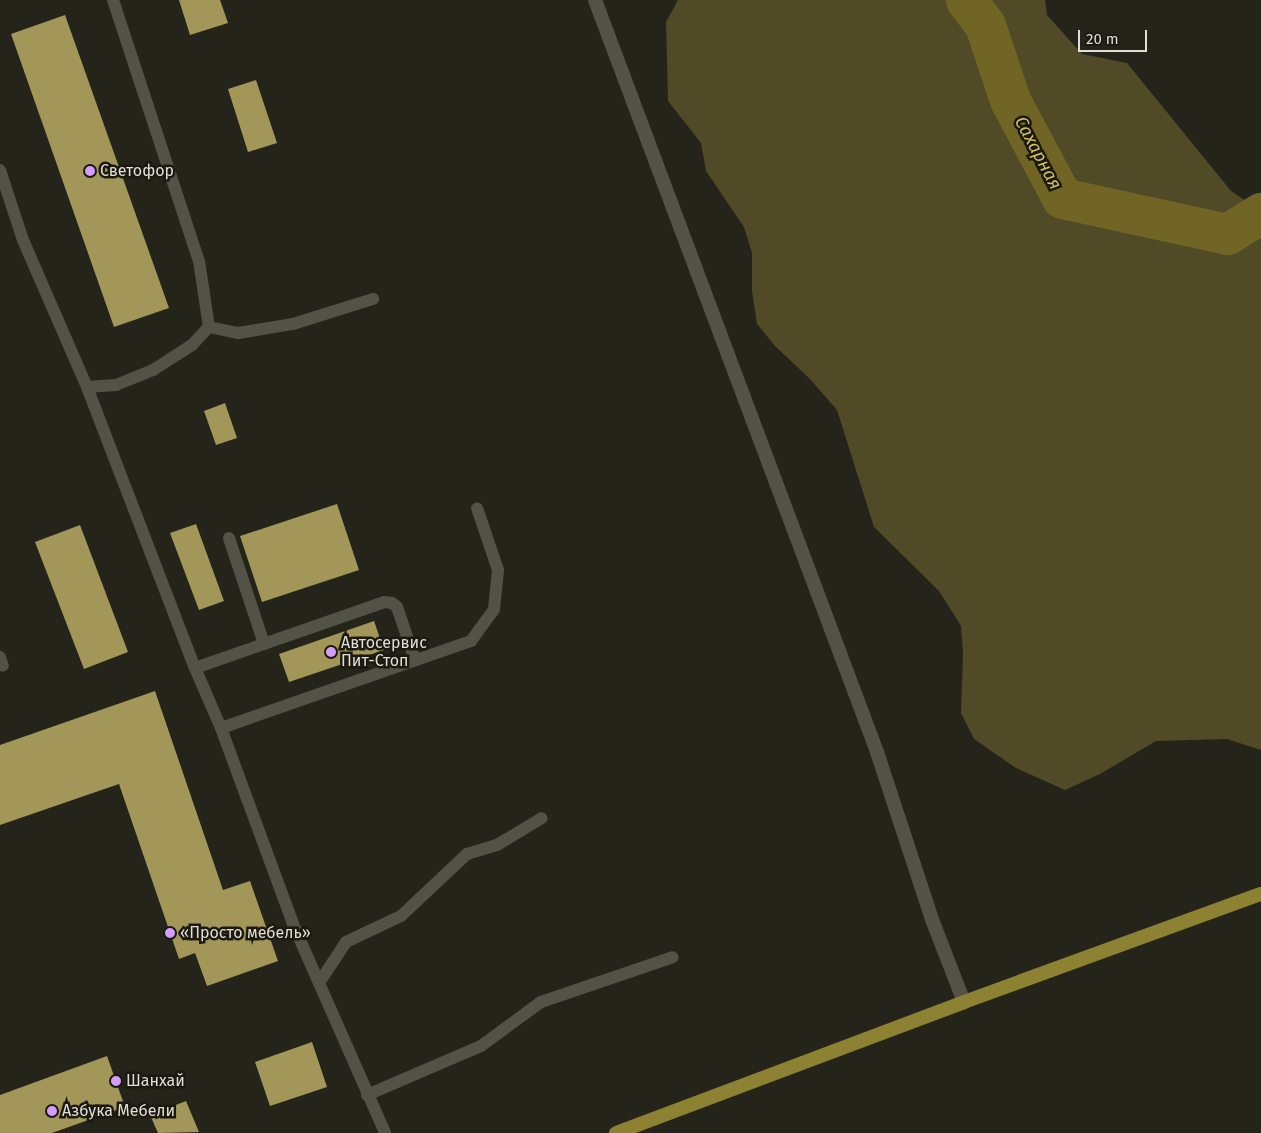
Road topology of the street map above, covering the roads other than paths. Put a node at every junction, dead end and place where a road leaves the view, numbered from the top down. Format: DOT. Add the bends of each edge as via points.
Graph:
graph roads {
  1 [pos="113,0"];
  2 [pos="595,0"];
  3 [pos="0,170"];
  4 [pos="373,299"];
  5 [pos="209,327"];
  6 [pos="87,387"];
  7 [pos="476,508"];
  8 [pos="229,538"];
  9 [pos="264,644"];
  10 [pos="415,660"];
  11 [pos="195,668"];
  12 [pos="221,728"];
  13 [pos="542,818"];
  14 [pos="1261,894"];
  15 [pos="673,957"];
  16 [pos="319,983"];
  17 [pos="964,1002"];
  18 [pos="367,1095"];
  19 [pos="385,1133"];
  20 [pos="616,1133"];
  1 -- 5 [label="lane" via="200,261"];
  2 -- 17 [label="street" via="878,752 933,922"];
  3 -- 6 [label="lane" via="23,240"];
  4 -- 5 [label="lane" via="293,324 238,333"];
  5 -- 6 [label="lane" via="192,345 153,370 116,385"];
  6 -- 11 [label="lane"];
  7 -- 10 [label="lane" via="498,570 494,609 472,641"];
  8 -- 9 [label="lane"];
  9 -- 10 [label="lane" via="384,602 397,607"];
  9 -- 11 [label="lane"];
  10 -- 12 [label="lane"];
  11 -- 12 [label="lane"];
  12 -- 16 [label="lane" via="293,924"];
  13 -- 16 [label="lane" via="496,845 467,854 401,916 346,942"];
  14 -- 17 [label="main road"];
  15 -- 18 [label="lane" via="541,1002 481,1046"];
  16 -- 18 [label="lane"];
  17 -- 20 [label="main road"];
  18 -- 19 [label="lane"];
}
